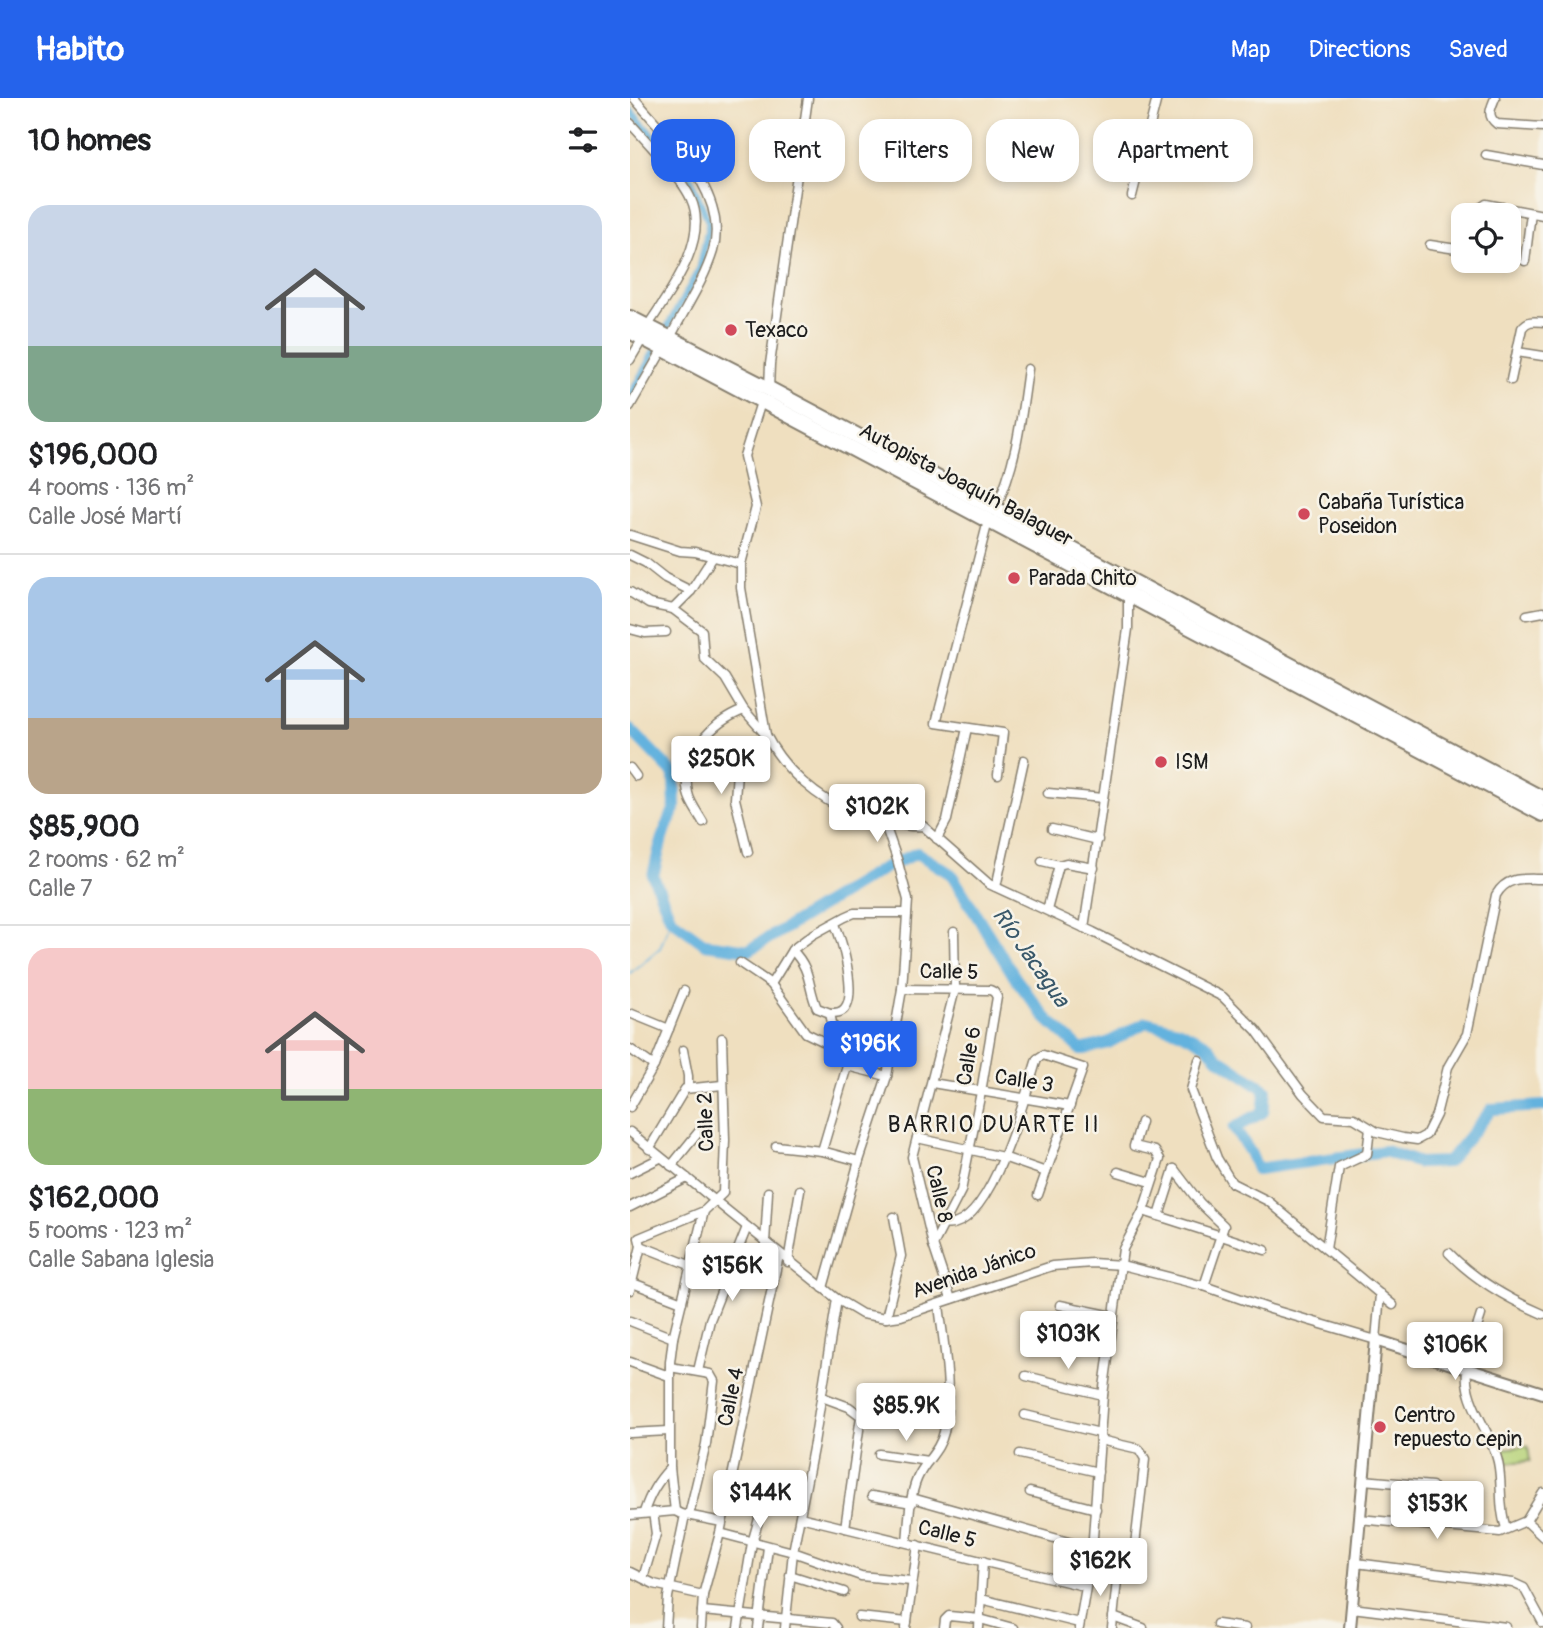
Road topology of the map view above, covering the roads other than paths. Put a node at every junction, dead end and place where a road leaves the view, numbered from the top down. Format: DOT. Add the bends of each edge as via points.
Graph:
graph roads {
  1 [pos="634,98"];
  2 [pos="808,98"];
  3 [pos="1157,98"];
  4 [pos="1495,98"];
  5 [pos="630,123"];
  6 [pos="1543,127"];
  7 [pos="1486,155"];
  8 [pos="1543,165"];
  9 [pos="1132,196"];
  10 [pos="1521,211"];
  11 [pos="1531,213"];
  12 [pos="1543,215"];
  13 [pos="1430,246"];
  14 [pos="1451,249"];
  15 [pos="1525,261"];
  16 [pos="630,318"];
  17 [pos="1543,321"];
  18 [pos="643,332"];
  19 [pos="665,343"];
  20 [pos="1517,352"];
  21 [pos="1543,356"];
  22 [pos="630,360"];
  23 [pos="1028,369"];
  24 [pos="1511,380"];
  25 [pos="765,394"];
  26 [pos="630,406"];
  27 [pos="991,515"];
  28 [pos="630,535"];
  29 [pos="630,555"];
  30 [pos="713,557"];
  31 [pos="740,564"];
  32 [pos="691,591"];
  33 [pos="630,592"];
  34 [pos="1128,594"];
  35 [pos="673,609"];
  36 [pos="1543,612"];
  37 [pos="1527,615"];
  38 [pos="630,629"];
  39 [pos="666,632"];
  40 [pos="744,710"];
  41 [pos="967,727"];
  42 [pos="766,735"];
  43 [pos="706,736"];
  44 [pos="1024,761"];
  45 [pos="998,775"];
  46 [pos="1048,793"];
  47 [pos="1103,799"];
  48 [pos="1543,799"];
  49 [pos="1543,814"];
  50 [pos="883,819"];
  51 [pos="703,822"];
  52 [pos="1052,829"];
  53 [pos="937,839"];
  54 [pos="1098,840"];
  55 [pos="748,852"];
  56 [pos="1042,861"];
  57 [pos="1059,865"];
  58 [pos="1094,868"];
  59 [pos="1543,879"];
  60 [pos="996,887"];
  61 [pos="1046,910"];
  62 [pos="907,913"];
  63 [pos="835,924"];
  64 [pos="1084,928"];
  65 [pos="954,932"];
  66 [pos="792,950"];
  67 [pos="740,963"];
  68 [pos="771,984"];
  69 [pos="902,989"];
  70 [pos="955,989"];
  71 [pos="684,991"];
  72 [pos="994,992"];
  73 [pos="830,1013"];
  74 [pos="632,1014"];
  75 [pos="669,1029"];
  76 [pos="722,1038"];
  77 [pos="837,1048"];
  78 [pos="630,1049"];
  79 [pos="683,1050"];
  80 [pos="1199,1060"];
  81 [pos="654,1066"];
  82 [pos="847,1066"];
  83 [pos="887,1076"];
  84 [pos="932,1083"];
  85 [pos="722,1085"];
  86 [pos="688,1088"];
  87 [pos="981,1092"];
  88 [pos="1024,1100"];
  89 [pos="1070,1106"];
  90 [pos="630,1107"];
  91 [pos="1141,1122"];
  92 [pos="1370,1128"];
  93 [pos="701,1129"];
  94 [pos="631,1135"];
  95 [pos="917,1138"];
  96 [pos="776,1146"];
  97 [pos="649,1149"];
  98 [pos="969,1150"];
  99 [pos="822,1151"];
  100 [pos="1003,1157"];
  101 [pos="660,1158"];
  102 [pos="859,1161"];
  103 [pos="671,1166"];
  104 [pos="1046,1172"];
  105 [pos="1118,1172"];
  106 [pos="630,1174"];
  107 [pos="687,1178"];
  108 [pos="1151,1182"];
  109 [pos="800,1190"];
  110 [pos="768,1192"];
  111 [pos="1038,1195"];
  112 [pos="716,1201"];
  113 [pos="630,1207"];
  114 [pos="704,1211"];
  115 [pos="1143,1211"];
  116 [pos="1159,1216"];
  117 [pos="894,1217"];
  118 [pos="944,1224"];
  119 [pos="747,1227"];
  120 [pos="1220,1235"];
  121 [pos="637,1240"];
  122 [pos="765,1243"];
  123 [pos="933,1245"];
  124 [pos="1326,1249"];
  125 [pos="1265,1250"];
  126 [pos="1449,1253"];
  127 [pos="779,1255"];
  128 [pos="788,1262"];
  129 [pos="1122,1265"];
  130 [pos="692,1266"];
  131 [pos="631,1285"];
  132 [pos="1204,1286"];
  133 [pos="824,1288"];
  134 [pos="1380,1294"];
  135 [pos="951,1298"];
  136 [pos="837,1299"];
  137 [pos="682,1302"];
  138 [pos="939,1305"];
  139 [pos="1060,1305"];
  140 [pos="1394,1305"];
  141 [pos="1543,1314"];
  142 [pos="1481,1315"];
  143 [pos="1113,1316"];
  144 [pos="886,1318"];
  145 [pos="630,1321"];
  146 [pos="673,1338"];
  147 [pos="1376,1340"];
  148 [pos="630,1362"];
  149 [pos="1466,1368"];
  150 [pos="698,1371"];
  151 [pos="669,1372"];
  152 [pos="1026,1377"];
  153 [pos="1543,1393"];
  154 [pos="1103,1395"];
  155 [pos="822,1397"];
  156 [pos="1025,1415"];
  157 [pos="669,1431"];
  158 [pos="630,1433"];
  159 [pos="1100,1436"];
  160 [pos="879,1454"];
  161 [pos="1020,1454"];
  162 [pos="928,1461"];
  163 [pos="670,1468"];
  164 [pos="1097,1472"];
  165 [pos="1363,1480"];
  166 [pos="1432,1486"];
  167 [pos="1030,1492"];
  168 [pos="1543,1493"];
  169 [pos="872,1496"];
  170 [pos="764,1501"];
  171 [pos="912,1501"];
  172 [pos="1096,1509"];
  173 [pos="675,1511"];
  174 [pos="649,1512"];
  175 [pos="687,1515"];
  176 [pos="630,1516"];
  177 [pos="800,1517"];
  178 [pos="1359,1518"];
  179 [pos="1526,1521"];
  180 [pos="722,1522"];
  181 [pos="845,1528"];
  182 [pos="1506,1528"];
  183 [pos="720,1533"];
  184 [pos="1543,1537"];
  185 [pos="907,1542"];
  186 [pos="752,1543"];
  187 [pos="918,1545"];
  188 [pos="768,1547"];
  189 [pos="793,1552"];
  190 [pos="1092,1552"];
  191 [pos="983,1561"];
  192 [pos="1356,1563"];
  193 [pos="1118,1571"];
  194 [pos="630,1572"];
  195 [pos="790,1575"];
  196 [pos="643,1578"];
  197 [pos="911,1581"];
  198 [pos="1084,1586"];
  199 [pos="670,1588"];
  200 [pos="844,1592"];
  201 [pos="703,1595"];
  202 [pos="981,1599"];
  203 [pos="1352,1608"];
  204 [pos="702,1611"];
  205 [pos="738,1615"];
  206 [pos="758,1617"];
  207 [pos="859,1617"];
  208 [pos="1113,1617"];
  209 [pos="979,1623"];
  210 [pos="786,1624"];
  211 [pos="1217,1624"];
  212 [pos="907,1625"];
  213 [pos="1079,1626"];
  214 [pos="1543,1626"];
  215 [pos="1506,1627"];
  216 [pos="666,1628"];
  217 [pos="701,1628"];
  218 [pos="737,1628"];
  219 [pos="758,1628"];
  220 [pos="836,1628"];
  221 [pos="944,1628"];
  222 [pos="1013,1628"];
  223 [pos="1112,1628"];
  224 [pos="1143,1628"];
  225 [pos="1245,1628"];
  226 [pos="1350,1628"];
  1 -- 19 [label="street" via="704,184 714,212 712,254"];
  2 -- 25 [label="street"];
  3 -- 9 [label="street"];
  4 -- 6 [label="street" via="1490,114 1497,124"];
  5 -- 18 [label="street" via="691,197 696,221 689,253"];
  7 -- 8 [label="street"];
  10 -- 11 [label="street"];
  11 -- 12 [label="street"];
  11 -- 15 [label="street"];
  13 -- 14 [label="street"];
  16 -- 18 [label="highway, Autopista Joaquín Balaguer"];
  17 -- 20 [label="street" via="1526,323"];
  18 -- 19 [label="highway, Autopista Joaquín Balaguer"];
  18 -- 22 [label="street"];
  19 -- 25 [label="highway, Autopista Joaquín Balaguer"];
  19 -- 26 [label="street"];
  20 -- 21 [label="street"];
  20 -- 24 [label="street"];
  23 -- 27 [label="street" via="1013,463"];
  25 -- 27 [label="highway, Autopista Joaquín Balaguer"];
  25 -- 31 [label="street" via="744,456 757,507"];
  27 -- 34 [label="highway, Autopista Joaquín Balaguer"];
  27 -- 41 [label="street" via="936,723"];
  27 -- 48 [label="highway, Autopista Joaquín Balaguer"];
  28 -- 30 [label="street"];
  29 -- 32 [label="street"];
  30 -- 31 [label="street"];
  30 -- 32 [label="street"];
  31 -- 42 [label="street"];
  32 -- 35 [label="street"];
  33 -- 35 [label="street" via="649,604"];
  34 -- 47 [label="street" via="1128,629"];
  34 -- 49 [label="highway, Autopista Joaquín Balaguer"];
  35 -- 40 [label="street" via="702,631 704,657 725,678"];
  36 -- 37 [label="street"];
  38 -- 39 [label="street"];
  40 -- 42 [label="street"];
  40 -- 43 [label="street" via="721,720"];
  41 -- 45 [label="street" via="1003,733"];
  41 -- 53 [label="street" via="947,820"];
  42 -- 50 [label="street" via="794,775 824,798 856,815"];
  43 -- 51 [label="street" via="692,756 686,781 688,796"];
  43 -- 55 [label="street" via="737,772 735,799"];
  44 -- 60 [label="street"];
  46 -- 47 [label="street"];
  47 -- 54 [label="street"];
  50 -- 53 [label="street" via="904,827 923,826"];
  50 -- 62 [label="street" via="908,900"];
  52 -- 54 [label="street"];
  53 -- 60 [label="street"];
  54 -- 58 [label="street"];
  56 -- 57 [label="street"];
  57 -- 58 [label="street"];
  57 -- 61 [label="street"];
  58 -- 64 [label="street"];
  59 -- 92 [label="street" via="1503,883 1496,895 1467,1034 1448,1067 1426,1135 1417,1140"];
  60 -- 61 [label="street"];
  61 -- 64 [label="street"];
  62 -- 63 [label="street" via="853,913"];
  62 -- 69 [label="street"];
  63 -- 66 [label="street"];
  63 -- 73 [label="street" via="850,986 845,1009"];
  64 -- 92 [label="street" via="1223,998 1256,1030 1324,1116 1354,1118"];
  65 -- 70 [label="street, Calle 8"];
  66 -- 68 [label="street"];
  66 -- 73 [label="street" via="810,976 817,1008"];
  67 -- 68 [label="street"];
  68 -- 77 [label="street" via="806,1033"];
  69 -- 70 [label="street, Calle 5"];
  69 -- 83 [label="street"];
  70 -- 72 [label="street, Calle 5"];
  70 -- 84 [label="street, Calle 8"];
  71 -- 75 [label="street"];
  72 -- 87 [label="street, Calle 6" via="997,997"];
  73 -- 77 [label="street"];
  74 -- 75 [label="street"];
  75 -- 81 [label="street"];
  76 -- 85 [label="street, Calle 2"];
  77 -- 82 [label="street"];
  78 -- 81 [label="street"];
  79 -- 86 [label="street"];
  80 -- 124 [label="street" via="1191,1090 1217,1158 1232,1183 1268,1201"];
  81 -- 90 [label="street"];
  82 -- 83 [label="street"];
  82 -- 99 [label="street"];
  83 -- 102 [label="street"];
  84 -- 87 [label="street, Calle 3"];
  84 -- 95 [label="street, Calle 8"];
  85 -- 86 [label="street"];
  85 -- 112 [label="street, Calle 2" via="725,1187"];
  86 -- 97 [label="street"];
  87 -- 88 [label="street, Calle 3"];
  87 -- 98 [label="street, Calle 6"];
  88 -- 89 [label="street, Calle 3"];
  88 -- 89 [label="street" via="1040,1056 1048,1056 1083,1069"];
  88 -- 100 [label="street"];
  89 -- 104 [label="street"];
  91 -- 108 [label="street" via="1134,1146 1155,1151 1160,1159"];
  92 -- 124 [label="street" via="1367,1154 1339,1167"];
  93 -- 103 [label="street"];
  94 -- 97 [label="street, Avenida Jánico"];
  95 -- 98 [label="street"];
  95 -- 123 [label="street, Calle 8" via="913,1162"];
  96 -- 99 [label="street"];
  97 -- 101 [label="street, Avenida Jánico"];
  98 -- 100 [label="street"];
  98 -- 118 [label="street, Calle 6" via="961,1191"];
  99 -- 102 [label="street"];
  100 -- 104 [label="street"];
  100 -- 118 [label="street" via="972,1214 954,1225"];
  101 -- 103 [label="street, Avenida Jánico"];
  101 -- 106 [label="street"];
  102 -- 133 [label="street"];
  103 -- 107 [label="street, Avenida Jánico"];
  104 -- 111 [label="street"];
  105 -- 108 [label="street"];
  107 -- 112 [label="street, Avenida Jánico"];
  107 -- 113 [label="street"];
  108 -- 115 [label="street"];
  109 -- 128 [label="street"];
  110 -- 122 [label="street"];
  112 -- 114 [label="street"];
  112 -- 119 [label="street, Avenida Jánico"];
  114 -- 121 [label="street"];
  114 -- 130 [label="street"];
  115 -- 116 [label="street"];
  115 -- 129 [label="street" via="1123,1249"];
  116 -- 120 [label="street"];
  116 -- 120 [label="street" via="1174,1169 1224,1226"];
  117 -- 144 [label="street" via="901,1256"];
  118 -- 123 [label="street, Calle 6"];
  119 -- 122 [label="street, Avenida Jánico"];
  119 -- 150 [label="street" via="710,1320"];
  120 -- 125 [label="street"];
  120 -- 132 [label="street"];
  121 -- 130 [label="street"];
  121 -- 131 [label="street"];
  122 -- 127 [label="street, Avenida Jánico"];
  123 -- 135 [label="street, Calle 8"];
  124 -- 134 [label="street"];
  126 -- 141 [label="street" via="1466,1271"];
  127 -- 128 [label="street, Avenida Jánico"];
  127 -- 180 [label="street, Calle 4"];
  128 -- 133 [label="street, Avenida Jánico"];
  129 -- 132 [label="street, Avenida Jánico"];
  129 -- 135 [label="street, Avenida Jánico" via="1052,1266"];
  129 -- 143 [label="street"];
  130 -- 137 [label="street"];
  131 -- 137 [label="street"];
  132 -- 147 [label="street, Avenida Jánico"];
  133 -- 136 [label="street, Avenida Jánico"];
  134 -- 140 [label="street"];
  134 -- 147 [label="street"];
  135 -- 138 [label="street, Avenida Jánico"];
  136 -- 144 [label="street, Avenida Jánico" via="862,1314"];
  136 -- 155 [label="street"];
  137 -- 146 [label="street"];
  138 -- 144 [label="street, Avenida Jánico"];
  138 -- 162 [label="street" via="949,1388 943,1434"];
  139 -- 143 [label="street"];
  142 -- 149 [label="street"];
  143 -- 154 [label="street"];
  145 -- 146 [label="street"];
  146 -- 151 [label="street"];
  147 -- 149 [label="main road, Avenida Jánico"];
  147 -- 165 [label="main road"];
  148 -- 151 [label="street"];
  149 -- 153 [label="main road, Avenida Jánico"];
  149 -- 182 [label="street" via="1469,1396 1498,1463"];
  150 -- 151 [label="street"];
  150 -- 175 [label="street" via="710,1374 714,1381 706,1444"];
  151 -- 157 [label="street"];
  152 -- 154 [label="street"];
  154 -- 159 [label="street"];
  155 -- 177 [label="street"];
  155 -- 181 [label="street" via="861,1416"];
  156 -- 159 [label="street"];
  157 -- 158 [label="street"];
  157 -- 163 [label="street"];
  159 -- 164 [label="street"];
  159 -- 193 [label="street" via="1139,1449 1145,1459 1135,1545"];
  160 -- 162 [label="street"];
  161 -- 164 [label="street"];
  162 -- 171 [label="street" via="918,1476"];
  163 -- 173 [label="street"];
  163 -- 174 [label="street" via="653,1489"];
  164 -- 172 [label="street"];
  165 -- 166 [label="street"];
  165 -- 178 [label="main road"];
  167 -- 172 [label="street"];
  168 -- 179 [label="street"];
  169 -- 171 [label="street"];
  170 -- 186 [label="street"];
  171 -- 185 [label="street"];
  171 -- 190 [label="street"];
  172 -- 190 [label="street"];
  173 -- 174 [label="street"];
  173 -- 175 [label="street"];
  174 -- 176 [label="street"];
  174 -- 196 [label="street" via="656,1534"];
  175 -- 180 [label="street"];
  175 -- 199 [label="street"];
  177 -- 181 [label="street, Calle 5"];
  177 -- 189 [label="street"];
  178 -- 182 [label="street" via="1491,1532"];
  178 -- 192 [label="main road"];
  179 -- 182 [label="street"];
  179 -- 184 [label="street"];
  180 -- 183 [label="street, Calle 4"];
  181 -- 185 [label="street, Calle 5"];
  183 -- 186 [label="street"];
  183 -- 201 [label="street, Calle 4"];
  185 -- 187 [label="street, Calle 5"];
  186 -- 188 [label="street"];
  186 -- 205 [label="street"];
  187 -- 191 [label="street, Calle 5"];
  187 -- 197 [label="street"];
  188 -- 189 [label="street"];
  188 -- 206 [label="street"];
  189 -- 195 [label="street"];
  189 -- 197 [label="street" via="861,1576"];
  190 -- 193 [label="street"];
  190 -- 198 [label="street"];
  191 -- 198 [label="street, Calle 5"];
  191 -- 202 [label="street"];
  192 -- 203 [label="main road"];
  192 -- 214 [label="street" via="1513,1583 1524,1588"];
  193 -- 208 [label="street"];
  194 -- 196 [label="street"];
  195 -- 200 [label="street"];
  195 -- 210 [label="street"];
  196 -- 199 [label="street"];
  197 -- 212 [label="street"];
  198 -- 213 [label="street"];
  199 -- 201 [label="street"];
  199 -- 216 [label="street"];
  201 -- 204 [label="street, Calle 4"];
  202 -- 209 [label="street"];
  202 -- 213 [label="street"];
  203 -- 215 [label="street"];
  203 -- 226 [label="main road"];
  204 -- 205 [label="street"];
  204 -- 217 [label="street, Calle 4"];
  205 -- 206 [label="street"];
  205 -- 218 [label="street"];
  206 -- 210 [label="street"];
  206 -- 219 [label="street"];
  207 -- 212 [label="street"];
  208 -- 223 [label="street"];
  208 -- 224 [label="street"];
  209 -- 221 [label="street" via="950,1616"];
  209 -- 222 [label="street"];
  210 -- 220 [label="street" via="832,1623"];
  211 -- 225 [label="street"];
}
